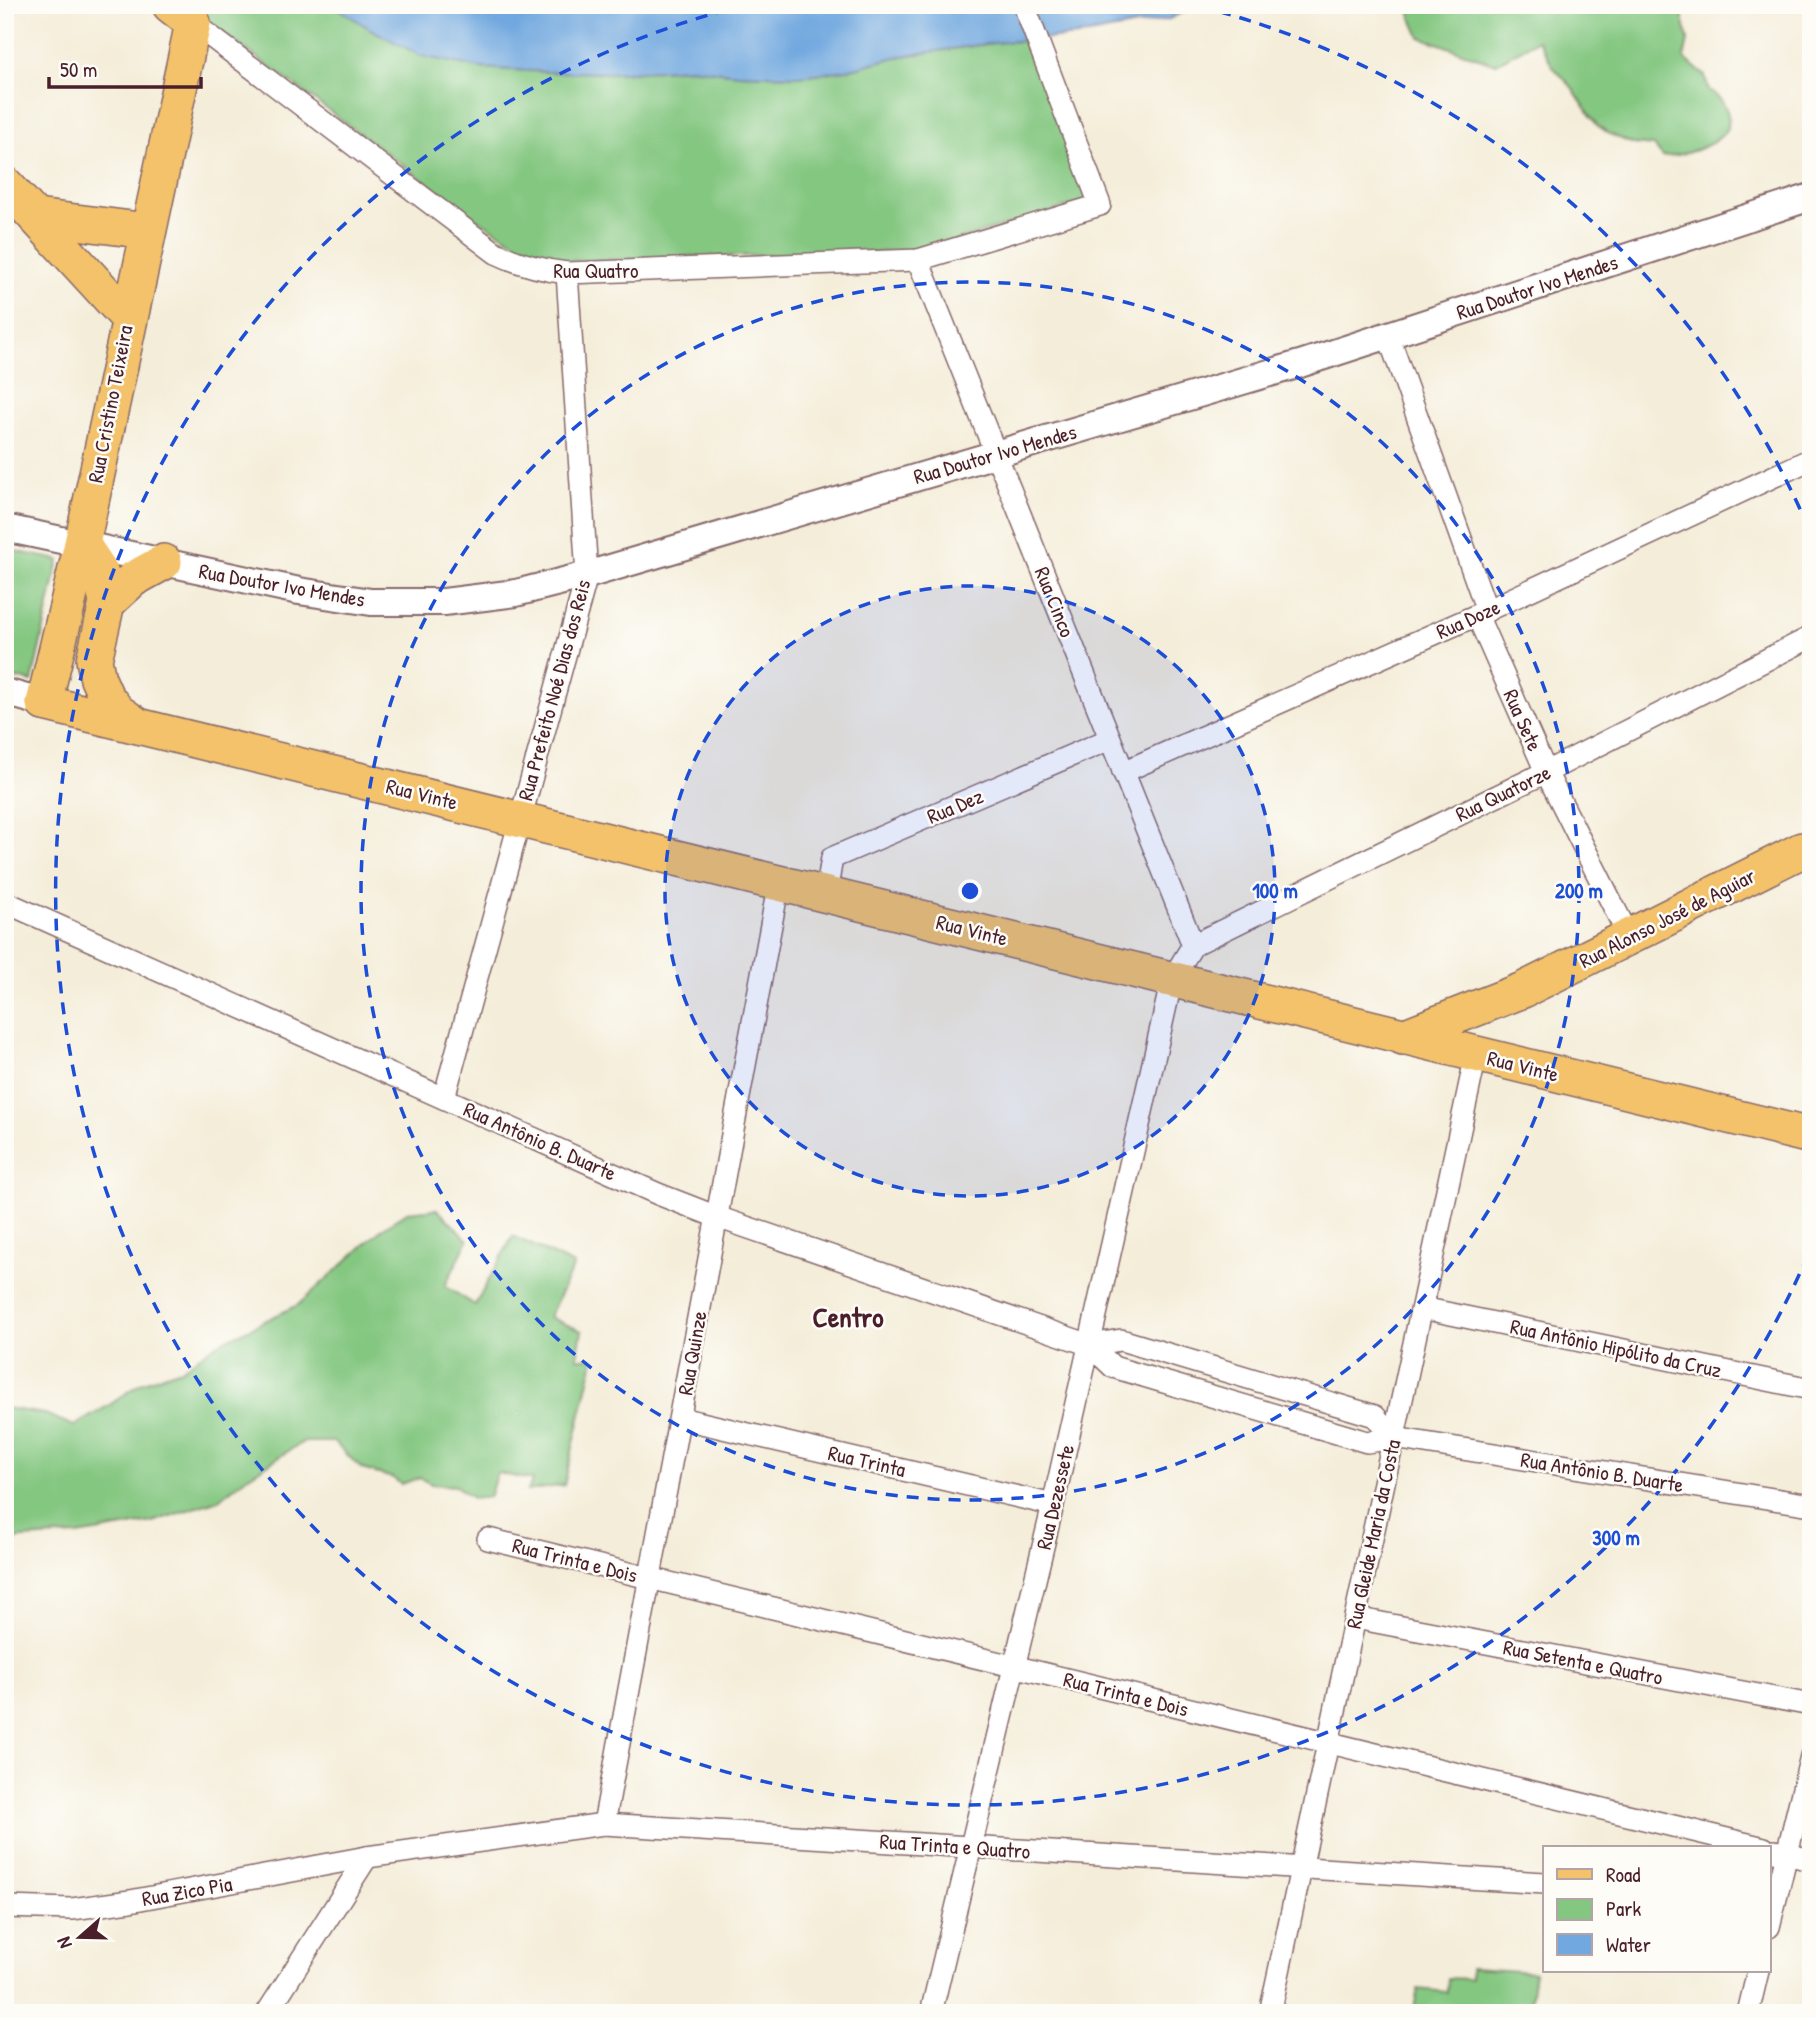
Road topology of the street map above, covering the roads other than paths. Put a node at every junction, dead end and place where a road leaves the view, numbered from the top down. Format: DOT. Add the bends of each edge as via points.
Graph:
graph roads {
  1 [pos="1024,5"];
  2 [pos="182,14"];
  3 [pos="5,184"];
  4 [pos="1811,197"];
  5 [pos="36,217"];
  6 [pos="148,231"];
  7 [pos="918,260"];
  8 [pos="568,273"];
  9 [pos="129,319"];
  10 [pos="1388,335"];
  11 [pos="996,454"];
  12 [pos="1811,459"];
  13 [pos="5,528"];
  14 [pos="82,544"];
  15 [pos="164,562"];
  16 [pos="587,575"];
  17 [pos="1482,613"];
  18 [pos="63,624"];
  19 [pos="100,632"];
  20 [pos="1811,637"];
  21 [pos="5,692"];
  22 [pos="44,703"];
  23 [pos="134,723"];
  24 [pos="1110,739"];
  25 [pos="1123,772"];
  26 [pos="1546,772"];
  27 [pos="520,818"];
  28 [pos="1808,849"];
  29 [pos="779,882"];
  30 [pos="826,894"];
  31 [pos="5,902"];
  32 [pos="1629,937"];
  33 [pos="1193,945"];
  34 [pos="1172,979"];
  35 [pos="1523,990"];
  36 [pos="1403,1037"];
  37 [pos="1476,1055"];
  38 [pos="444,1098"];
  39 [pos="1811,1136"];
  40 [pos="717,1217"];
  41 [pos="1422,1308"];
  42 [pos="1090,1345"];
  43 [pos="1811,1389"];
  44 [pos="680,1418"];
  45 [pos="1394,1438"];
  46 [pos="1054,1505"];
  47 [pos="1811,1505"];
  48 [pos="488,1539"];
  49 [pos="650,1578"];
  50 [pos="1355,1618"];
  51 [pos="1014,1667"];
  52 [pos="1811,1705"];
  53 [pos="1328,1743"];
  54 [pos="1811,1756"];
  55 [pos="604,1824"];
  56 [pos="1752,1846"];
  57 [pos="971,1847"];
  58 [pos="1773,1851"];
  59 [pos="366,1857"];
  60 [pos="1811,1860"];
  61 [pos="1301,1868"];
  62 [pos="1543,1883"];
  63 [pos="1772,1897"];
  64 [pos="5,1907"];
  65 [pos="1770,1917"];
  66 [pos="1758,1972"];
  67 [pos="267,2013"];
  68 [pos="930,2013"];
  69 [pos="1270,2013"];
  70 [pos="1748,2013"];
  1 -- 7 [label="street, Rua Quatro" via="1100,205"];
  2 -- 6 [label="main road"];
  2 -- 8 [label="street, Rua Quatro" via="496,253 542,270"];
  3 -- 5 [label="main road, Rua Cristino Teixeira"];
  4 -- 10 [label="street, Rua Doutor Ivo Mendes"];
  5 -- 6 [label="main road"];
  5 -- 9 [label="main road, Rua Cristino Teixeira"];
  6 -- 9 [label="main road"];
  7 -- 8 [label="street, Rua Quatro"];
  7 -- 11 [label="street, Rua Cinco"];
  8 -- 16 [label="street, Rua Prefeito Noé Dias dos Reis"];
  9 -- 14 [label="main road, Rua Cristino Teixeira"];
  10 -- 11 [label="street, Rua Doutor Ivo Mendes"];
  10 -- 17 [label="street, Rua Sete"];
  11 -- 16 [label="street, Rua Doutor Ivo Mendes"];
  11 -- 24 [label="street, Rua Cinco"];
  12 -- 17 [label="street, Rua Doze"];
  13 -- 14 [label="street, Rua Doutor Ivo Mendes"];
  14 -- 15 [label="street, Rua Doutor Ivo Mendes"];
  14 -- 18 [label="main road, Rua Cristino Teixeira"];
  14 -- 19 [label="main road" via="100,571"];
  15 -- 16 [label="street, Rua Doutor Ivo Mendes" via="371,602 444,603 516,593"];
  15 -- 19 [label="main road" via="133,579"];
  16 -- 27 [label="street, Rua Prefeito Noé Dias dos Reis"];
  17 -- 25 [label="street, Rua Doze"];
  17 -- 26 [label="street, Rua Sete"];
  18 -- 19 [label="main road"];
  18 -- 22 [label="main road, Rua Cristino Teixeira"];
  19 -- 22 [label="main road" via="72,685"];
  19 -- 23 [label="main road" via="98,679 118,712"];
  20 -- 26 [label="street, Rua Quatorze"];
  21 -- 22 [label="street"];
  22 -- 23 [label="main road, Rua Vinte"];
  23 -- 27 [label="main road, Rua Vinte"];
  24 -- 25 [label="street, Rua Cinco"];
  24 -- 30 [label="street, Rua Dez" via="832,858"];
  25 -- 33 [label="street, Rua Cinco"];
  26 -- 32 [label="street, Rua Sete"];
  26 -- 33 [label="street, Rua Quatorze"];
  27 -- 29 [label="main road, Rua Vinte"];
  27 -- 38 [label="street, Rua Prefeito Noé Dias dos Reis"];
  28 -- 32 [label="main road, Rua Alonso José de Aguiar"];
  29 -- 30 [label="main road, Rua Vinte"];
  29 -- 40 [label="street, Rua Quinze"];
  30 -- 34 [label="main road, Rua Vinte"];
  31 -- 38 [label="street, Rua Antônio B. Duarte"];
  32 -- 35 [label="main road, Rua Alonso José de Aguiar"];
  33 -- 34 [label="street, Rua Dezessete"];
  34 -- 36 [label="main road, Rua Vinte"];
  34 -- 42 [label="street, Rua Dezessete"];
  35 -- 36 [label="main road"];
  35 -- 37 [label="main road" via="1495,1019"];
  36 -- 37 [label="main road, Rua Vinte"];
  37 -- 39 [label="main road, Rua Vinte"];
  37 -- 41 [label="street, Rua Gleide Maria da Costa"];
  38 -- 40 [label="street, Rua Antônio B. Duarte"];
  40 -- 42 [label="street, Rua Antônio B. Duarte"];
  40 -- 44 [label="street, Rua Quinze"];
  41 -- 43 [label="street, Rua Antônio Hipólito da Cruz"];
  41 -- 45 [label="street, Rua Gleide Maria da Costa"];
  42 -- 45 [label="street, Rua Antônio B. Duarte" via="1121,1340 1375,1416"];
  42 -- 46 [label="street, Rua Dezessete"];
  44 -- 46 [label="street, Rua Trinta"];
  44 -- 49 [label="street, Rua Quinze"];
  45 -- 47 [label="street, Rua Antônio B. Duarte"];
  45 -- 50 [label="street, Rua Gleide Maria da Costa"];
  46 -- 51 [label="street, Rua Dezessete"];
  48 -- 49 [label="street, Rua Trinta e Dois"];
  49 -- 51 [label="street, Rua Trinta e Dois"];
  49 -- 55 [label="street, Rua Quinze"];
  50 -- 52 [label="street, Rua Setenta e Quatro"];
  50 -- 53 [label="street, Rua Gleide Maria da Costa"];
  51 -- 53 [label="street, Rua Trinta e Dois"];
  51 -- 57 [label="street, Rua Dezessete"];
  53 -- 56 [label="street, Rua Trinta e Dois"];
  53 -- 61 [label="street, Rua Gleide Maria da Costa"];
  54 -- 58 [label="street"];
  55 -- 57 [label="street, Rua Trinta e Quatro"];
  55 -- 59 [label="street, Rua Trinta e Quatro"];
  57 -- 61 [label="street, Rua Trinta e Quatro"];
  57 -- 68 [label="street, Rua Dezessete"];
  58 -- 60 [label="street, Rua Trinta e Dois"];
  58 -- 63 [label="street"];
  59 -- 64 [label="street, Rua Zico Pia" via="130,1901 72,1909"];
  59 -- 67 [label="street"];
  61 -- 62 [label="street, Rua Trinta e Quatro"];
  61 -- 69 [label="street, Rua Gleide Maria da Costa"];
  63 -- 65 [label="street"];
  66 -- 70 [label="street"];
}
